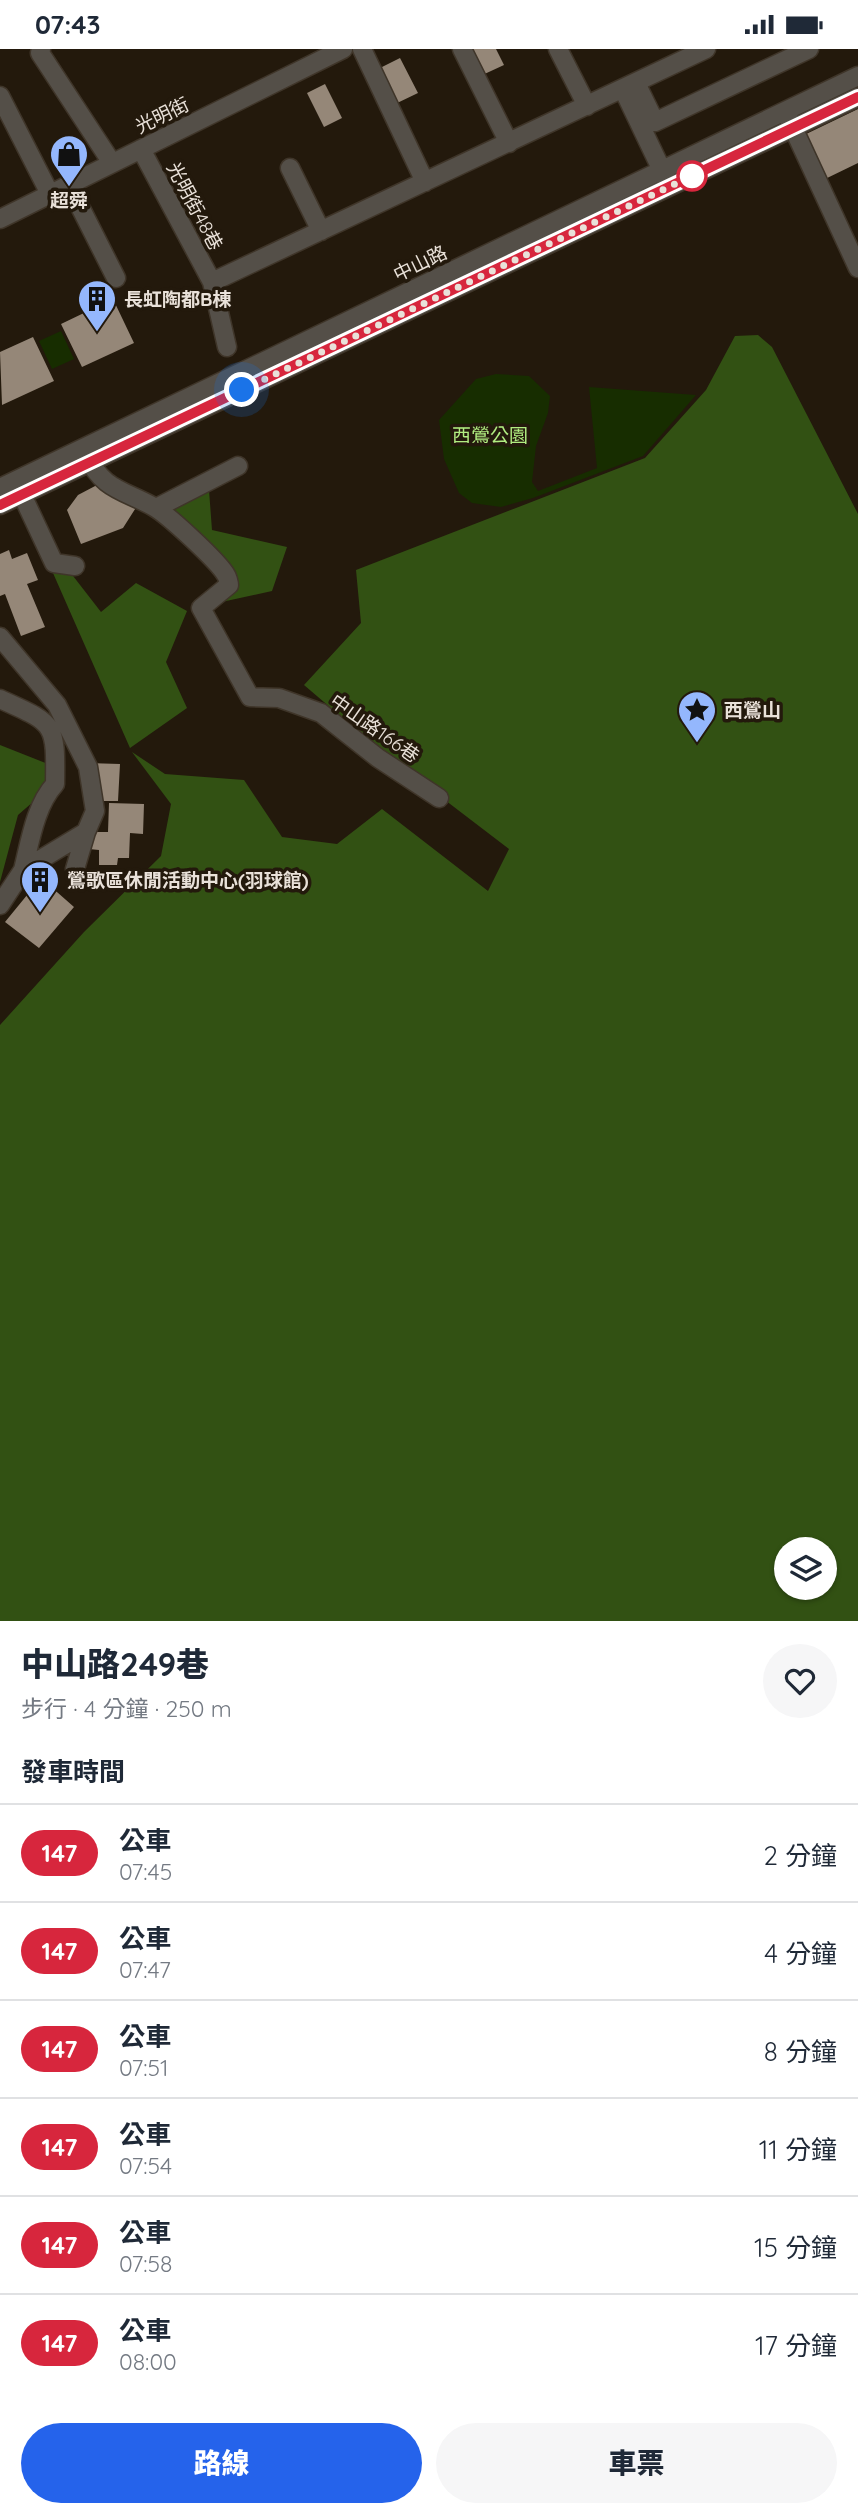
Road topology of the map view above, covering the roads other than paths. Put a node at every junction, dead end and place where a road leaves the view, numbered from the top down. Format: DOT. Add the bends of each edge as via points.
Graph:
graph roads {
  1 [pos="41,49"];
  2 [pos="343,49"];
  3 [pos="362,49"];
  4 [pos="462,49"];
  5 [pos="558,49"];
  6 [pos="706,49"];
  7 [pos="809,49"];
  8 [pos="858,76"];
  9 [pos="630,86"];
  10 [pos="0,96"];
  11 [pos="858,97"];
  12 [pos="587,106"];
  13 [pos="785,111"];
  14 [pos="793,128"];
  15 [pos="509,143"];
  16 [pos="141,149"];
  17 [pos="112,163"];
  18 [pos="290,168"];
  19 [pos="661,170"];
  20 [pos="425,182"];
  21 [pos="69,185"];
  22 [pos="670,187"];
  23 [pos="50,194"];
  24 [pos="0,219"];
  25 [pos="321,231"];
  26 [pos="858,268"];
  27 [pos="116,278"];
  28 [pos="212,282"];
  29 [pos="227,347"];
  30 [pos="214,394"];
  31 [pos="87,455"];
  32 [pos="238,466"];
  33 [pos="12,488"];
  34 [pos="0,505"];
  35 [pos="156,507"];
  36 [pos="75,566"];
  37 [pos="0,637"];
  38 [pos="0,699"];
  39 [pos="439,798"];
  40 [pos="86,832"];
  41 [pos="75,869"];
  42 [pos="23,870"];
  43 [pos="0,905"];
  1 -- 17 [label="street"];
  2 -- 16 [label="street, 光明街"];
  3 -- 20 [label="street"];
  4 -- 15 [label="street"];
  5 -- 12 [label="street"];
  6 -- 9 [label="street"];
  7 -- 9 [label="street" via="655,122"];
  8 -- 13 [label="street, 中山路"];
  9 -- 12 [label="street"];
  9 -- 19 [label="street"];
  10 -- 23 [label="street"];
  11 -- 14 [label="street, 中山路"];
  12 -- 15 [label="street"];
  13 -- 14 [label="street"];
  13 -- 19 [label="street, 中山路"];
  14 -- 22 [label="street, 中山路"];
  14 -- 26 [label="street"];
  15 -- 20 [label="street"];
  16 -- 17 [label="street, 光明街"];
  16 -- 28 [label="street, 光明街48巷"];
  17 -- 21 [label="street, 光明街"];
  18 -- 25 [label="street"];
  19 -- 22 [label="street"];
  19 -- 30 [label="street, 中山路" via="240,367"];
  20 -- 25 [label="street"];
  21 -- 23 [label="street, 光明街"];
  21 -- 27 [label="street"];
  22 -- 30 [label="street, 中山路"];
  23 -- 24 [label="street, 光明街"];
  25 -- 28 [label="street"];
  28 -- 29 [label="street, 光明街48巷"];
  30 -- 31 [label="street, 中山路"];
  31 -- 33 [label="street, 中山路"];
  31 -- 35 [label="street, 中山路166巷" via="109,485"];
  32 -- 35 [label="street"];
  33 -- 34 [label="street, 中山路"];
  33 -- 36 [label="street" via="54,563"];
  35 -- 39 [label="street, 中山路166巷" via="227,575 229,585 201,608 250,697 279,698 321,713"];
  37 -- 40 [label="street" via="57,705 88,767 95,811"];
  38 -- 42 [label="street" via="39,717 51,728 55,747 55,784 47,792"];
  40 -- 41 [label="street"];
  40 -- 42 [label="street"];
  42 -- 43 [label="street"];
}
